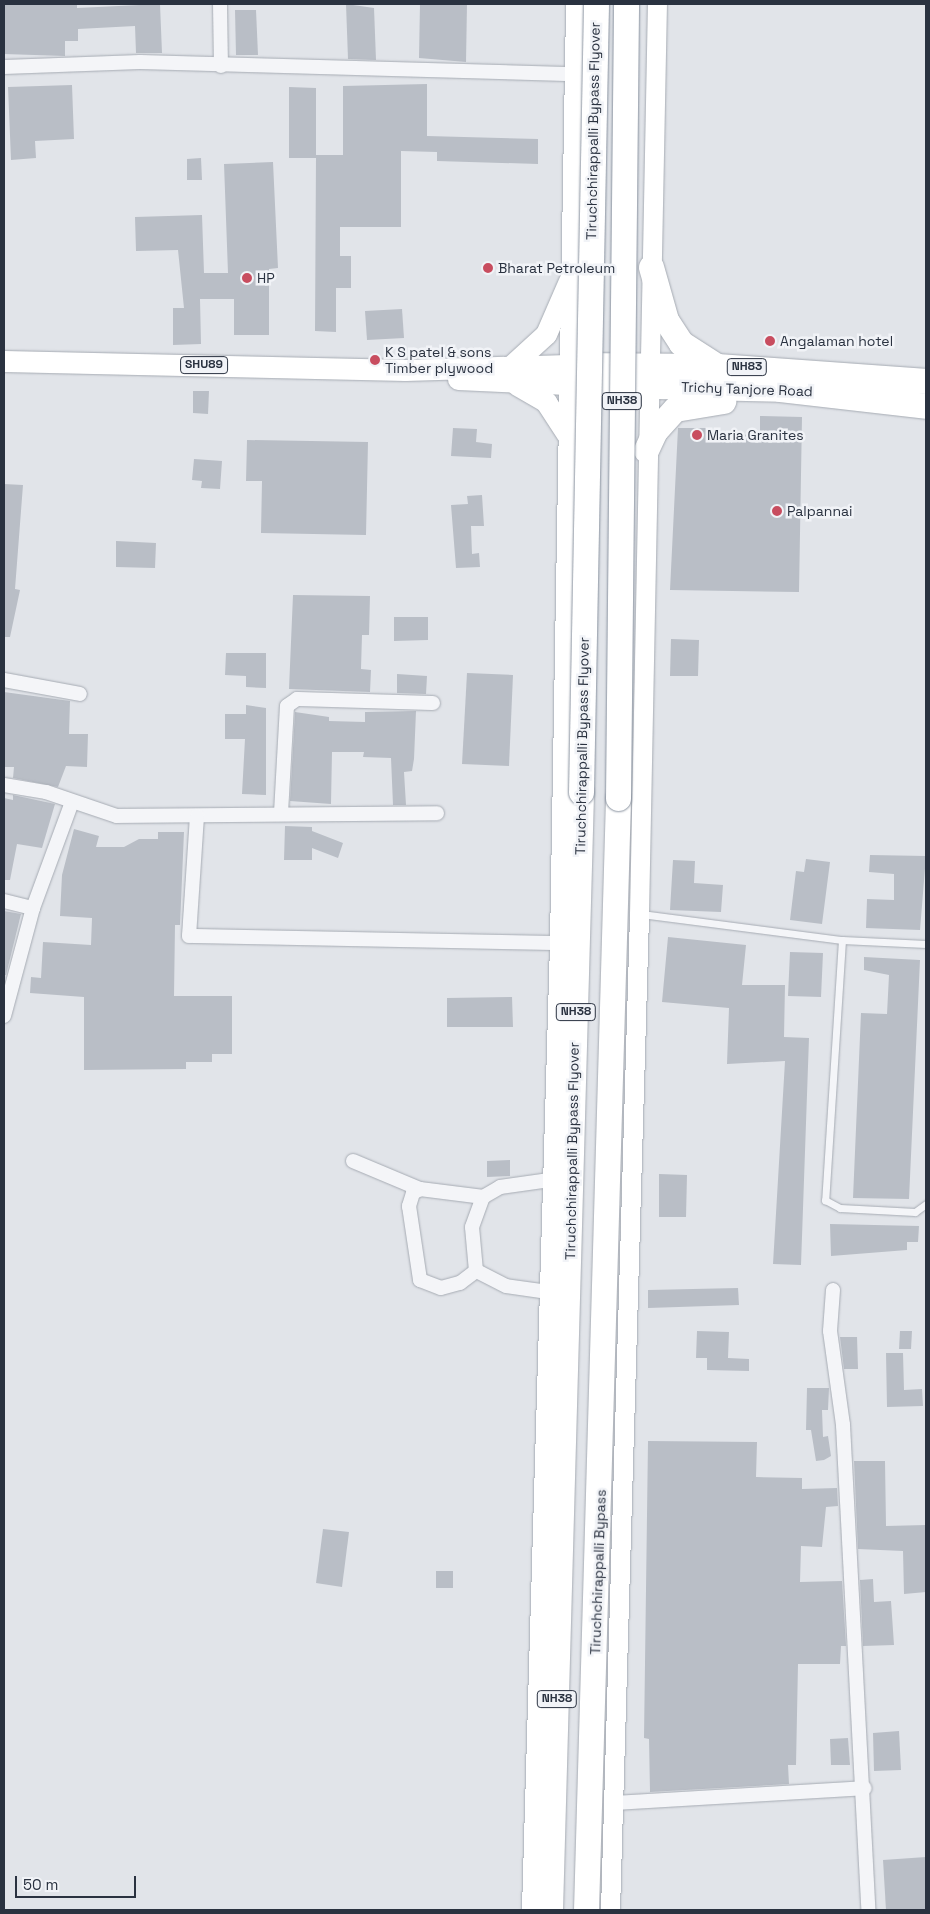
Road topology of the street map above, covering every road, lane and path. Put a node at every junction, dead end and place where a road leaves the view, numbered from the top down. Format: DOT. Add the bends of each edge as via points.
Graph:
graph roads {
  1 [pos="220,4"];
  2 [pos="575,4"];
  3 [pos="596,4"];
  4 [pos="626,4"];
  5 [pos="658,4"];
  6 [pos="221,66"];
  7 [pos="4,67"];
  8 [pos="575,74"];
  9 [pos="651,268"];
  10 [pos="569,281"];
  11 [pos="4,361"];
  12 [pos="717,366"];
  13 [pos="512,375"];
  14 [pos="567,375"];
  15 [pos="648,376"];
  16 [pos="926,381"];
  17 [pos="780,389"];
  18 [pos="926,406"];
  19 [pos="567,434"];
  20 [pos="646,450"];
  21 [pos="4,680"];
  22 [pos="80,694"];
  23 [pos="433,703"];
  24 [pos="4,785"];
  25 [pos="72,802"];
  26 [pos="281,813"];
  27 [pos="437,813"];
  28 [pos="197,816"];
  29 [pos="4,901"];
  30 [pos="33,908"];
  31 [pos="639,914"];
  32 [pos="842,940"];
  33 [pos="558,943"];
  34 [pos="926,944"];
  35 [pos="4,1016"];
  36 [pos="353,1161"];
  37 [pos="550,1180"];
  38 [pos="420,1189"];
  39 [pos="483,1197"];
  40 [pos="926,1204"];
  41 [pos="476,1272"];
  42 [pos="833,1290"];
  43 [pos="548,1292"];
  44 [pos="544,1462"];
  45 [pos="564,1487"];
  46 [pos="865,1788"];
  47 [pos="613,1804"];
  48 [pos="531,1910"];
  49 [pos="550,1910"];
  50 [pos="586,1910"];
  51 [pos="610,1910"];
  52 [pos="868,1910"];
  1 -- 6 [label="street"];
  2 -- 8 [label="street"];
  3 -- 45 [label="highway, Tiruchchirappalli Bypass Flyover / NH38, bridge"];
  4 -- 50 [label="highway, Tiruchchirappalli Bypass / NH38, bridge" via="618,798"];
  5 -- 9 [label="street"];
  6 -- 7 [label="street" via="140,62"];
  6 -- 8 [label="street"];
  8 -- 10 [label="street"];
  9 -- 12 [label="highway" via="666,320 681,343"];
  9 -- 15 [label="street"];
  10 -- 13 [label="main road" via="546,334"];
  10 -- 14 [label="street"];
  11 -- 13 [label="main road, SHU89"];
  12 -- 15 [label="highway, Trichy Tanjore Road / NH83"];
  12 -- 16 [label="highway, Trichy Tanjore Road / NH83"];
  13 -- 14 [label="main road, SHU89"];
  13 -- 19 [label="main road" via="546,402"];
  14 -- 15 [label="highway, Trichy Tanjore Road"];
  14 -- 19 [label="street"];
  15 -- 17 [label="highway, Trichy Tanjore Road"];
  15 -- 20 [label="street"];
  17 -- 18 [label="highway, Trichy Tanjore Road / NH83"];
  17 -- 20 [label="highway, NH83" via="758,400 694,403 675,409 655,431"];
  19 -- 33 [label="street"];
  20 -- 31 [label="street, NH83"];
  21 -- 22 [label="street"];
  23 -- 26 [label="street" via="297,699 286,706"];
  24 -- 25 [label="street" via="46,792"];
  25 -- 28 [label="street" via="117,816"];
  25 -- 30 [label="street"];
  26 -- 27 [label="street"];
  26 -- 28 [label="street"];
  28 -- 33 [label="street" via="189,936"];
  29 -- 30 [label="street"];
  30 -- 35 [label="street"];
  31 -- 32 [label="lane"];
  31 -- 47 [label="street, NH83"];
  32 -- 34 [label="lane"];
  32 -- 40 [label="lane" via="825,1200 840,1208 915,1212"];
  33 -- 37 [label="street"];
  36 -- 38 [label="street"];
  37 -- 39 [label="street" via="500,1187"];
  37 -- 43 [label="street"];
  38 -- 39 [label="street"];
  38 -- 41 [label="street" via="413,1193 409,1206 420,1280 441,1288 460,1283"];
  39 -- 41 [label="street" via="472,1227"];
  41 -- 43 [label="street" via="506,1286"];
  42 -- 46 [label="street" via="830,1331 843,1425"];
  43 -- 44 [label="street"];
  44 -- 45 [label="highway"];
  44 -- 48 [label="street"];
  45 -- 49 [label="highway, NH38"];
  46 -- 47 [label="street"];
  46 -- 52 [label="street"];
  47 -- 51 [label="street"];
}
